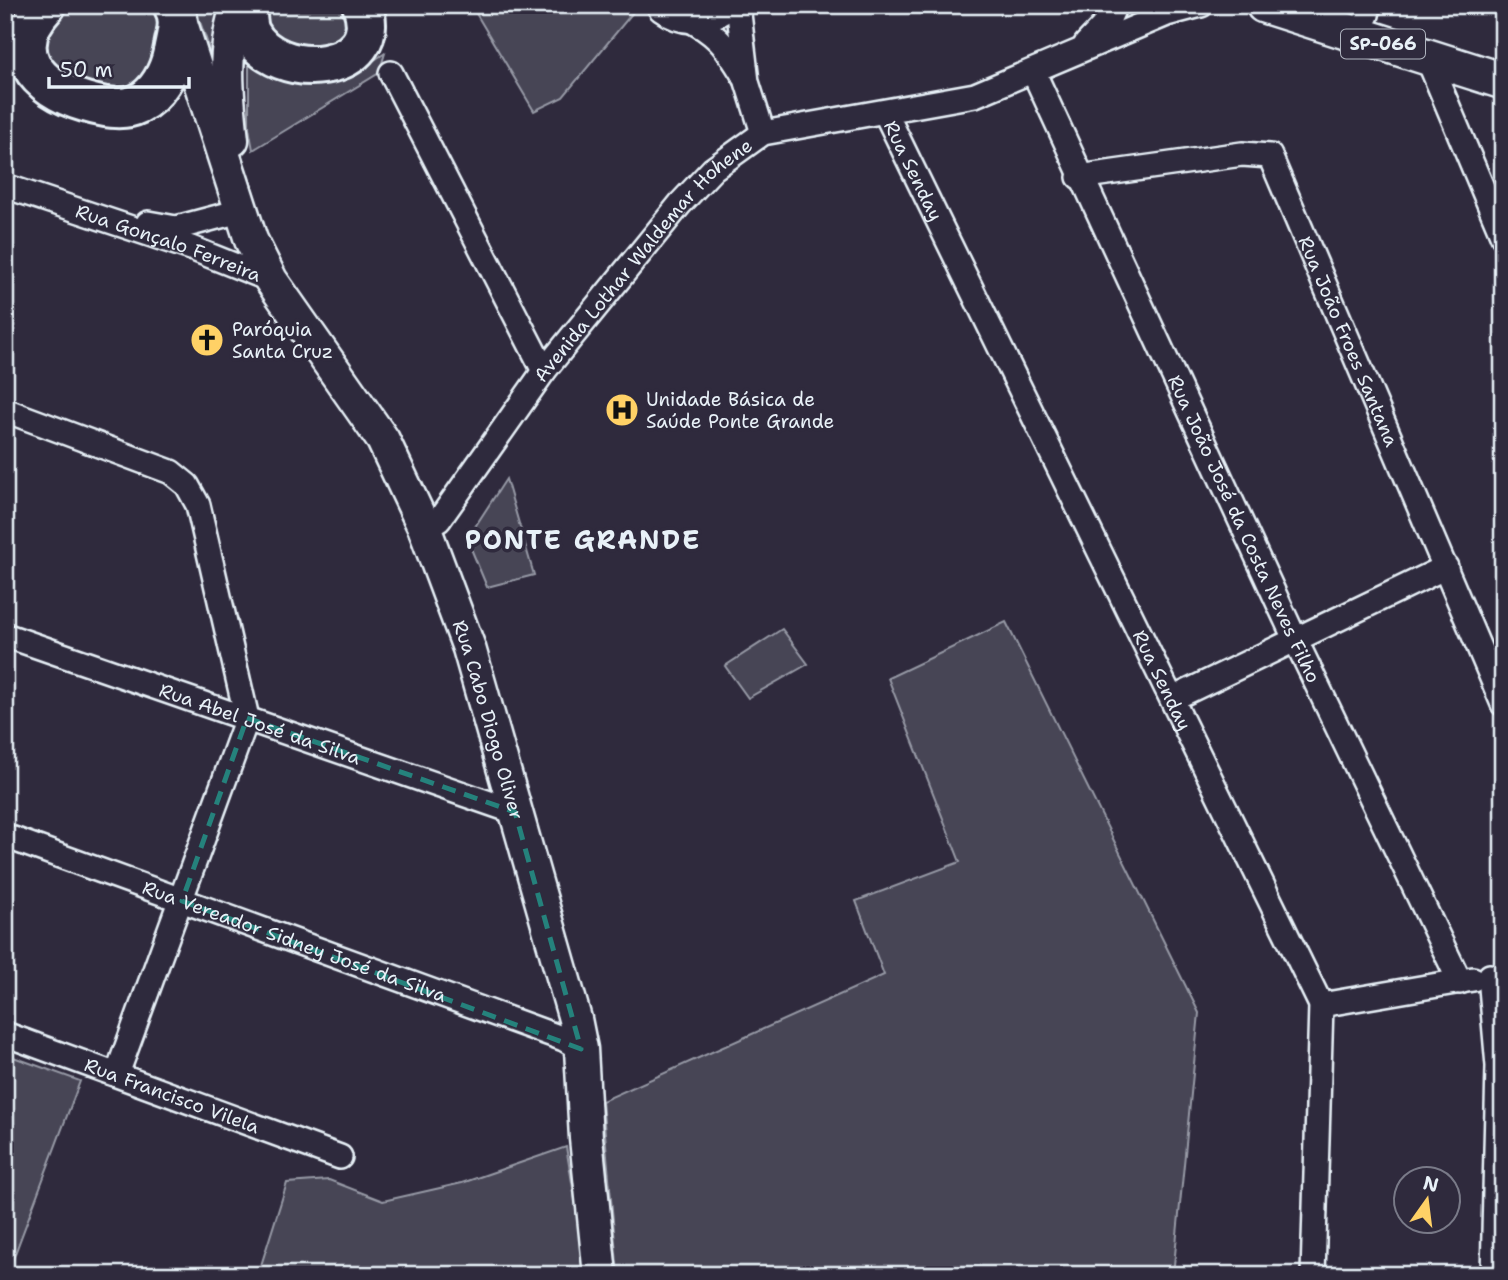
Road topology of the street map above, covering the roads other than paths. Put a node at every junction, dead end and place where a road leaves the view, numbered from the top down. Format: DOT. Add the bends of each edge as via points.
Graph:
graph roads {
  1 [pos="46,5"];
  2 [pos="238,5"];
  3 [pos="246,5"];
  4 [pos="362,5"];
  5 [pos="723,5"];
  6 [pos="738,5"];
  7 [pos="1115,5"];
  8 [pos="1201,5"];
  9 [pos="1264,5"];
  10 [pos="1358,8"];
  11 [pos="176,10"];
  12 [pos="673,10"];
  13 [pos="1074,54"];
  14 [pos="1503,56"];
  15 [pos="1428,59"];
  16 [pos="391,73"];
  17 [pos="1034,73"];
  18 [pos="1503,81"];
  19 [pos="747,82"];
  20 [pos="886,114"];
  21 [pos="762,134"];
  22 [pos="1079,177"];
  23 [pos="5,186"];
  24 [pos="66,206"];
  25 [pos="240,211"];
  26 [pos="1503,236"];
  27 [pos="271,280"];
  28 [pos="544,371"];
  29 [pos="5,410"];
  30 [pos="432,523"];
  31 [pos="1446,567"];
  32 [pos="5,635"];
  33 [pos="1295,639"];
  34 [pos="1172,699"];
  35 [pos="1503,704"];
  36 [pos="247,718"];
  37 [pos="515,812"];
  38 [pos="5,836"];
  39 [pos="182,901"];
  40 [pos="1496,974"];
  41 [pos="1460,982"];
  42 [pos="1321,1005"];
  43 [pos="5,1034"];
  44 [pos="581,1049"];
  45 [pos="117,1074"];
  46 [pos="340,1157"];
  47 [pos="600,1275"];
  48 [pos="1313,1275"];
  49 [pos="1493,1275"];
  1 -- 11 [label="highway" via="33,20 27,38 35,75 51,90 118,108 139,104 163,82 171,62"];
  2 -- 25 [label="main road" via="230,34 227,80"];
  3 -- 4 [label="highway" via="249,31 257,42 270,53 313,66 332,64 358,47 365,23"];
  5 -- 12 [label="main road" via="710,13"];
  6 -- 19 [label="street"];
  7 -- 13 [label="street" via="1097,35"];
  8 -- 13 [label="street"];
  9 -- 15 [label="main road, SP-066"];
  10 -- 14 [label="main road, SP-066"];
  11 -- 25 [label="main road"];
  12 -- 19 [label="street" via="712,31"];
  13 -- 17 [label="street, Avenida Lothar Waldemar Hohene"];
  15 -- 18 [label="main road, SP-066"];
  15 -- 26 [label="street"];
  16 -- 28 [label="street"];
  17 -- 20 [label="street, Avenida Lothar Waldemar Hohene" via="975,95"];
  17 -- 22 [label="street, Rua João José da Costa Neves Filho"];
  19 -- 21 [label="street"];
  20 -- 21 [label="street, Avenida Lothar Waldemar Hohene"];
  20 -- 34 [label="street, Rua Senday"];
  21 -- 28 [label="street, Avenida Lothar Waldemar Hohene" via="713,169 680,204"];
  22 -- 31 [label="street, Rua João Froes Santana" via="1242,154 1270,156"];
  22 -- 33 [label="street, Rua João José da Costa Neves Filho"];
  23 -- 24 [label="street, Rua Gonçalo Ferreira"];
  24 -- 25 [label="street, Rua Gonçalo Ferreira" via="176,228"];
  24 -- 27 [label="street, Rua Gonçalo Ferreira"];
  25 -- 27 [label="main road, Rua Cabo Diogo Oliver"];
  27 -- 30 [label="main road, Rua Cabo Diogo Oliver" via="383,440"];
  28 -- 30 [label="street, Avenida Lothar Waldemar Hohene"];
  29 -- 36 [label="street" via="146,461 187,485 198,505"];
  30 -- 37 [label="main road, Rua Cabo Diogo Oliver"];
  31 -- 33 [label="street"];
  31 -- 35 [label="street, Rua João Froes Santana"];
  32 -- 36 [label="street, Rua Abel José da Silva"];
  33 -- 34 [label="street"];
  33 -- 41 [label="street, Rua João José da Costa Neves Filho"];
  34 -- 42 [label="street, Rua Senday"];
  36 -- 37 [label="street, Rua Abel José da Silva"];
  36 -- 39 [label="street"];
  37 -- 44 [label="main road, Rua Cabo Diogo Oliver" via="564,972"];
  38 -- 39 [label="street, Rua Vereador Sidney José da Silva"];
  39 -- 44 [label="street, Rua Vereador Sidney José da Silva"];
  39 -- 45 [label="street"];
  40 -- 41 [label="street"];
  40 -- 49 [label="street"];
  41 -- 42 [label="street"];
  42 -- 48 [label="street, Rua Senday"];
  43 -- 45 [label="street, Rua Francisco Vilela"];
  44 -- 47 [label="main road, Rua Cabo Diogo Oliver"];
  45 -- 46 [label="street, Rua Francisco Vilela"];
}
